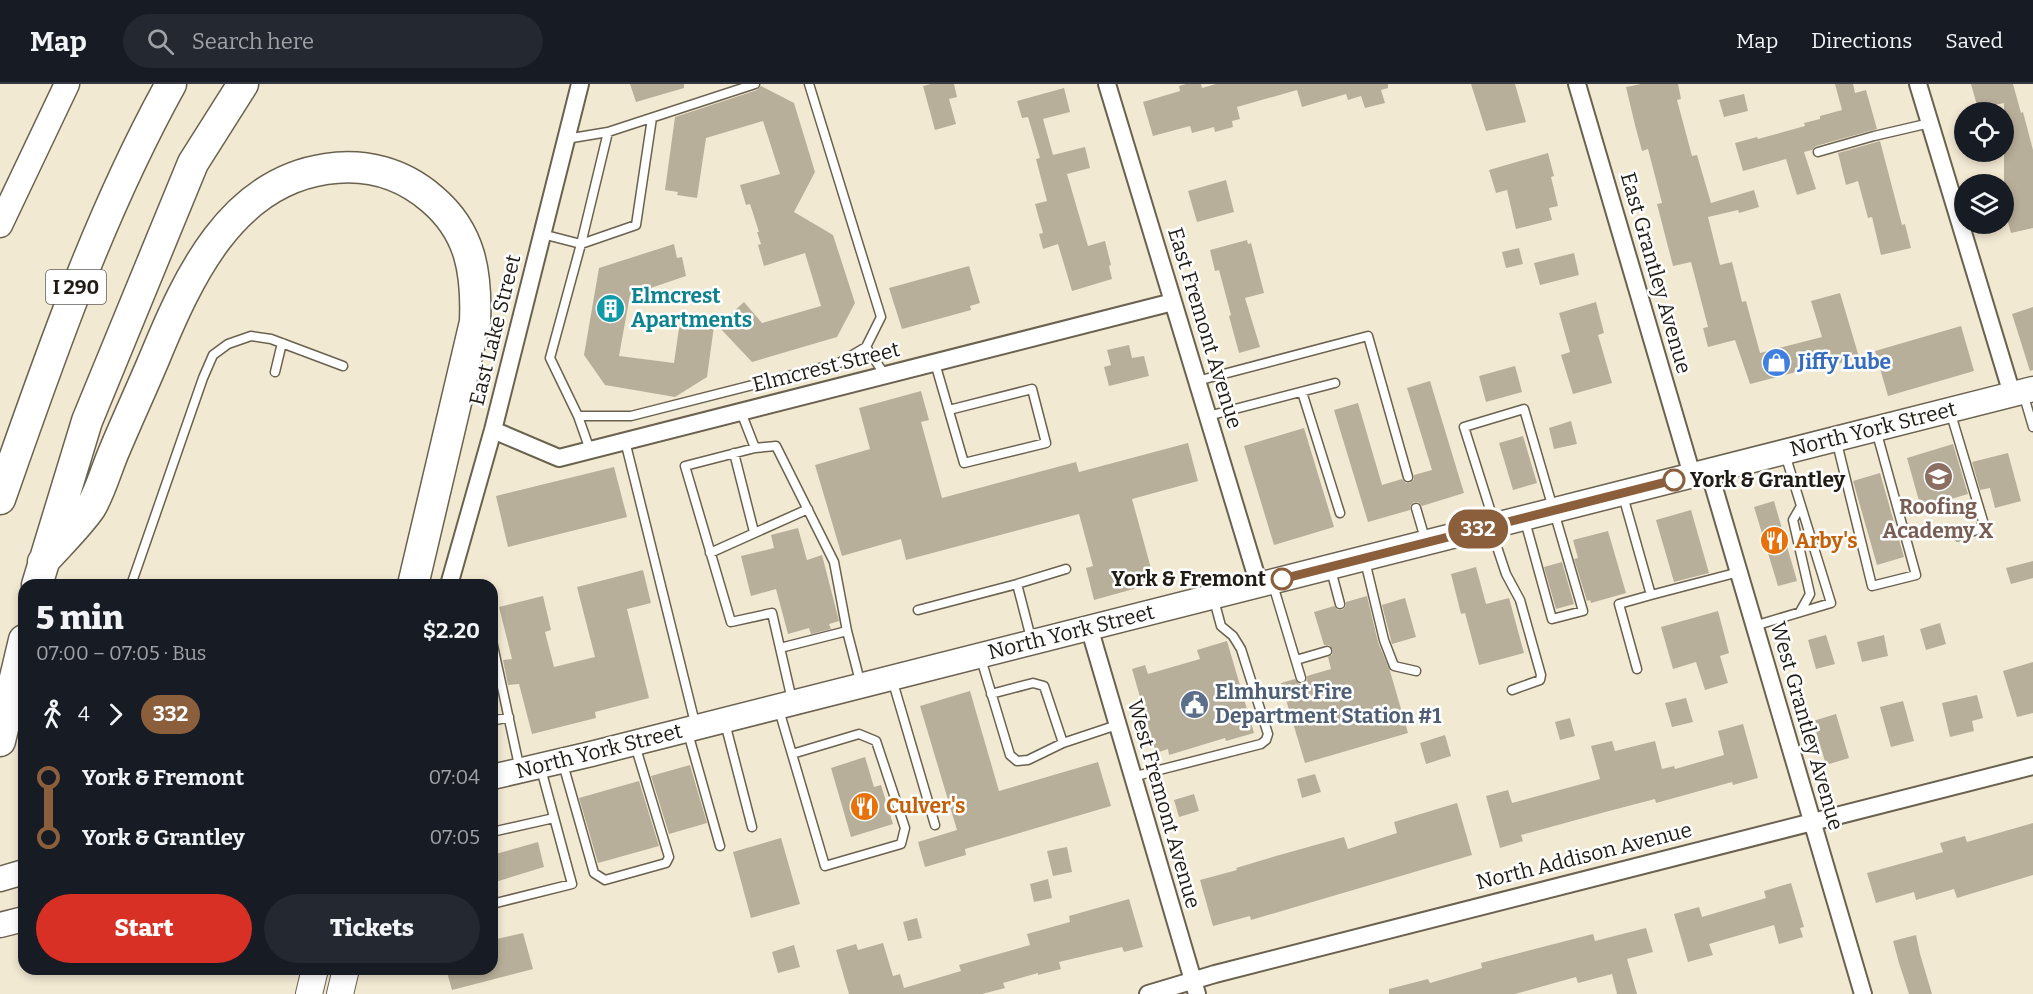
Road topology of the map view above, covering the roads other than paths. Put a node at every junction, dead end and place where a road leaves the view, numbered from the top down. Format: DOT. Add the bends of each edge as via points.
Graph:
graph roads {
  1 [pos="67,84"];
  2 [pos="171,84"];
  3 [pos="243,84"];
  4 [pos="580,84"];
  5 [pos="755,84"];
  6 [pos="809,84"];
  7 [pos="1107,84"];
  8 [pos="1577,84"];
  9 [pos="1918,84"];
  10 [pos="652,118"];
  11 [pos="1930,123"];
  12 [pos="608,132"];
  13 [pos="566,139"];
  14 [pos="1818,152"];
  15 [pos="0,225"];
  16 [pos="542,234"];
  17 [pos="581,244"];
  18 [pos="1173,302"];
  19 [pos="282,343"];
  20 [pos="866,347"];
  21 [pos="935,363"];
  22 [pos="343,366"];
  23 [pos="275,372"];
  24 [pos="885,375"];
  25 [pos="1197,381"];
  26 [pos="1335,383"];
  27 [pos="1302,392"];
  28 [pos="2023,392"];
  29 [pos="949,410"];
  30 [pos="1950,410"];
  31 [pos="741,412"];
  32 [pos="578,416"];
  33 [pos="1208,416"];
  34 [pos="2033,427"];
  35 [pos="1876,429"];
  36 [pos="493,430"];
  37 [pos="1836,439"];
  38 [pos="625,441"];
  39 [pos="754,448"];
  40 [pos="590,450"];
  41 [pos="1784,452"];
  42 [pos="734,453"];
  43 [pos="1700,473"];
  44 [pos="1408,477"];
  45 [pos="1622,493"];
  46 [pos="0,499"];
  47 [pos="1801,506"];
  48 [pos="1416,508"];
  49 [pos="808,509"];
  50 [pos="1552,511"];
  51 [pos="1340,513"];
  52 [pos="1524,518"];
  53 [pos="1495,525"];
  54 [pos="754,532"];
  55 [pos="1958,536"];
  56 [pos="1426,542"];
  57 [pos="710,553"];
  58 [pos="1364,558"];
  59 [pos="1330,567"];
  60 [pos="1066,569"];
  61 [pos="1739,572"];
  62 [pos="40,573"];
  63 [pos="133,579"];
  64 [pos="414,579"];
  65 [pos="451,579"];
  66 [pos="1266,583"];
  67 [pos="1017,584"];
  68 [pos="1652,595"];
  69 [pos="1213,596"];
  70 [pos="1340,604"];
  71 [pos="918,610"];
  72 [pos="1800,612"];
  73 [pos="1754,626"];
  74 [pos="1089,627"];
  75 [pos="847,631"];
  76 [pos="1032,642"];
  77 [pos="780,648"];
  78 [pos="1327,651"];
  79 [pos="980,655"];
  80 [pos="1296,660"];
  81 [pos="18,665"];
  82 [pos="1636,669"];
  83 [pos="498,670"];
  84 [pos="1416,670"];
  85 [pos="892,677"];
  86 [pos="1301,678"];
  87 [pos="861,685"];
  88 [pos="1512,690"];
  89 [pos="991,694"];
  90 [pos="785,704"];
  91 [pos="508,717"];
  92 [pos="498,720"];
  93 [pos="724,720"];
  94 [pos="1117,725"];
  95 [pos="692,728"];
  96 [pos="0,741"];
  97 [pos="634,743"];
  98 [pos="1063,743"];
  99 [pos="792,754"];
  100 [pos="541,765"];
  101 [pos="2033,766"];
  102 [pos="498,776"];
  103 [pos="1132,777"];
  104 [pos="554,818"];
  105 [pos="1812,821"];
  106 [pos="935,825"];
  107 [pos="752,827"];
  108 [pos="498,831"];
  109 [pos="720,846"];
  110 [pos="18,874"];
  111 [pos="0,879"];
  112 [pos="498,902"];
  113 [pos="18,920"];
  114 [pos="0,925"];
  115 [pos="345,975"];
  116 [pos="1195,987"];
  117 [pos="340,994"];
  118 [pos="1148,994"];
  119 [pos="1863,994"];
  1 -- 15 [label="main road"];
  2 -- 46 [label="highway, I 290" via="97,235 59,329"];
  3 -- 62 [label="highway, I 290" via="189,173 87,421"];
  4 -- 13 [label="street, East Lake Street"];
  5 -- 10 [label="lane"];
  6 -- 20 [label="lane" via="881,317"];
  7 -- 18 [label="street, East Fremont Avenue"];
  8 -- 43 [label="street, East Grantley Avenue"];
  9 -- 11 [label="street"];
  10 -- 12 [label="lane"];
  10 -- 17 [label="lane" via="636,225"];
  11 -- 14 [label="lane"];
  11 -- 28 [label="street"];
  12 -- 13 [label="lane"];
  12 -- 17 [label="lane"];
  13 -- 16 [label="street, East Lake Street"];
  16 -- 17 [label="lane"];
  16 -- 36 [label="street, East Lake Street"];
  17 -- 32 [label="lane" via="550,358"];
  18 -- 21 [label="street, Elmcrest Street"];
  18 -- 25 [label="street, East Fremont Avenue"];
  19 -- 22 [label="lane"];
  19 -- 23 [label="lane"];
  19 -- 63 [label="lane" via="252,336 228,344 213,355"];
  20 -- 24 [label="lane"];
  20 -- 32 [label="lane" via="839,363 631,416"];
  21 -- 24 [label="street, Elmcrest Street"];
  21 -- 29 [label="lane"];
  24 -- 31 [label="street, Elmcrest Street"];
  25 -- 33 [label="street, East Fremont Avenue"];
  25 -- 44 [label="lane" via="1368,336"];
  26 -- 27 [label="lane"];
  27 -- 33 [label="lane"];
  27 -- 51 [label="lane"];
  28 -- 30 [label="main road, North York Street"];
  28 -- 34 [label="lane"];
  29 -- 29 [label="lane" via="964,463 1046,443 1032,389"];
  30 -- 35 [label="main road, North York Street"];
  30 -- 55 [label="lane" via="1983,521 1980,529"];
  31 -- 38 [label="street, Elmcrest Street"];
  31 -- 39 [label="lane"];
  32 -- 40 [label="lane"];
  33 -- 66 [label="street, East Fremont Avenue"];
  35 -- 37 [label="main road, North York Street"];
  35 -- 37 [label="lane" via="1916,575 1872,586"];
  36 -- 40 [label="street, Elmcrest Street" via="559,458"];
  36 -- 65 [label="street, East Lake Street"];
  37 -- 41 [label="main road, North York Street"];
  38 -- 40 [label="street, Elmcrest Street"];
  38 -- 95 [label="lane"];
  39 -- 42 [label="lane"];
  39 -- 49 [label="lane" via="776,446"];
  41 -- 43 [label="main road, North York Street"];
  41 -- 47 [label="lane"];
  42 -- 54 [label="lane"];
  42 -- 57 [label="lane" via="685,466"];
  43 -- 45 [label="main road, North York Street"];
  43 -- 61 [label="street, West Grantley Avenue"];
  45 -- 50 [label="main road, North York Street"];
  45 -- 68 [label="lane"];
  47 -- 72 [label="lane" via="1793,520 1810,594"];
  47 -- 72 [label="lane" via="1831,603"];
  48 -- 56 [label="lane"];
  49 -- 54 [label="lane"];
  49 -- 75 [label="lane" via="834,562"];
  50 -- 52 [label="main road, North York Street"];
  50 -- 52 [label="lane" via="1582,611 1552,619"];
  50 -- 53 [label="lane" via="1524,410 1464,427"];
  52 -- 53 [label="main road, North York Street"];
  53 -- 56 [label="main road, North York Street"];
  53 -- 88 [label="lane" via="1497,547 1520,600 1541,675 1534,684"];
  54 -- 57 [label="lane"];
  56 -- 58 [label="main road, North York Street"];
  57 -- 77 [label="lane" via="731,622 772,613"];
  58 -- 59 [label="main road, North York Street"];
  58 -- 84 [label="lane" via="1394,666"];
  59 -- 66 [label="main road, North York Street"];
  59 -- 70 [label="lane"];
  60 -- 67 [label="lane"];
  61 -- 68 [label="lane"];
  61 -- 73 [label="street, West Grantley Avenue"];
  62 -- 64 [label="highway" via="91,507 169,322 214,241 258,196 286,179 310,171 360,167 403,178 442,207 471,259 477,289 475,322"];
  66 -- 69 [label="main road, North York Street"];
  66 -- 80 [label="lane"];
  67 -- 71 [label="lane"];
  67 -- 76 [label="lane"];
  68 -- 82 [label="lane" via="1619,604"];
  69 -- 74 [label="main road, North York Street"];
  69 -- 103 [label="lane" via="1221,626 1241,649 1268,734 1266,741"];
  72 -- 73 [label="lane"];
  73 -- 105 [label="street, West Grantley Avenue"];
  74 -- 76 [label="main road, North York Street"];
  74 -- 94 [label="street, West Fremont Avenue"];
  75 -- 77 [label="lane"];
  75 -- 87 [label="lane"];
  76 -- 79 [label="main road, North York Street"];
  77 -- 90 [label="lane"];
  78 -- 80 [label="lane"];
  79 -- 85 [label="main road, North York Street"];
  79 -- 89 [label="lane"];
  80 -- 86 [label="lane"];
  81 -- 96 [label="highway"];
  83 -- 91 [label="lane"];
  85 -- 87 [label="main road, North York Street"];
  85 -- 106 [label="lane"];
  87 -- 90 [label="main road, North York Street"];
  89 -- 98 [label="lane" via="1033,683 1044,686"];
  89 -- 98 [label="lane" via="1010,755 1017,761 1028,760"];
  90 -- 93 [label="main road, North York Street"];
  90 -- 99 [label="lane"];
  91 -- 92 [label="lane"];
  91 -- 100 [label="lane"];
  93 -- 95 [label="main road, North York Street"];
  93 -- 107 [label="lane"];
  94 -- 98 [label="lane"];
  94 -- 103 [label="street, West Fremont Avenue"];
  95 -- 97 [label="main road, North York Street"];
  95 -- 109 [label="lane"];
  97 -- 100 [label="main road, North York Street"];
  97 -- 100 [label="lane" via="669,857 666,863 605,880 594,873"];
  99 -- 99 [label="lane" via="825,866 901,844 905,828 876,741 859,734"];
  100 -- 102 [label="main road, North York Street"];
  100 -- 104 [label="lane"];
  101 -- 105 [label="street, North Addison Avenue"];
  103 -- 116 [label="street, West Fremont Avenue"];
  104 -- 108 [label="lane"];
  104 -- 112 [label="lane" via="572,884"];
  105 -- 116 [label="street, North Addison Avenue"];
  105 -- 119 [label="street, West Grantley Avenue"];
  110 -- 111 [label="main road"];
  113 -- 114 [label="main road"];
  115 -- 117 [label="main road"];
  116 -- 118 [label="street, North Addison Avenue"];
}
